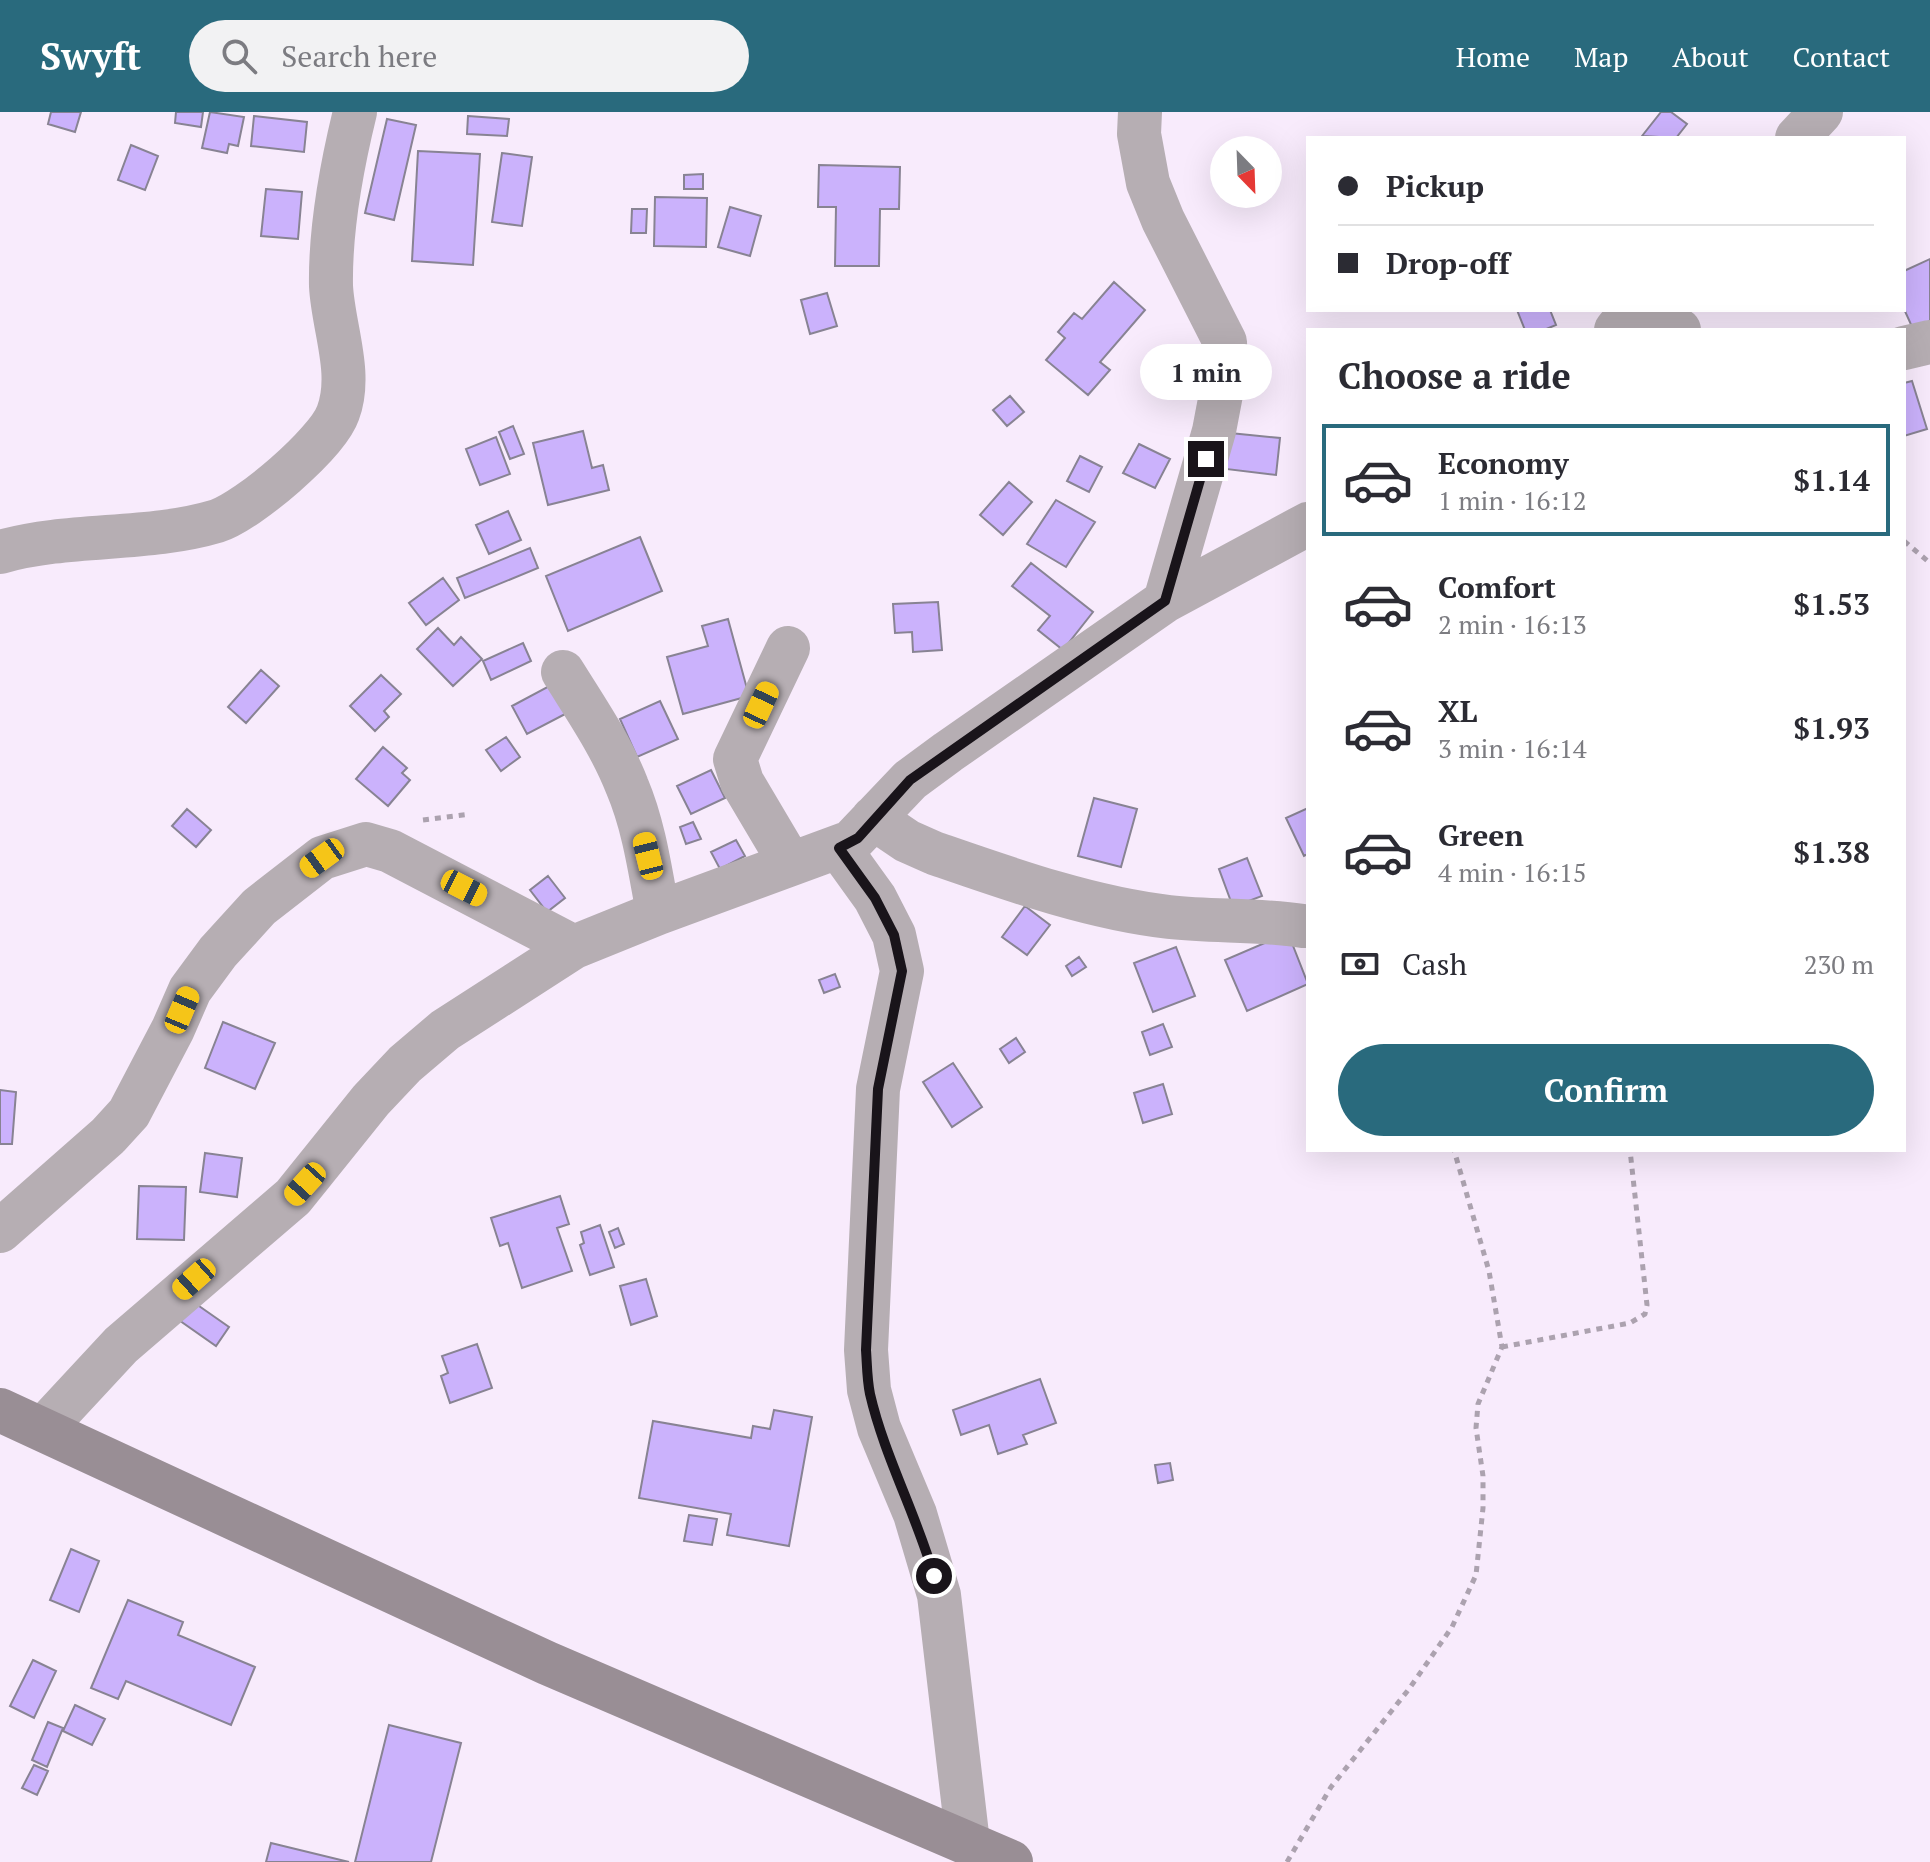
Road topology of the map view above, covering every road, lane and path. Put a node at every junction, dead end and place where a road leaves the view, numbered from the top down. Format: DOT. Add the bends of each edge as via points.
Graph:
graph roads {
  1 [pos="355,112"];
  2 [pos="1140,112"];
  3 [pos="1821,112"];
  4 [pos="1799,136"];
  5 [pos="1630,312"];
  6 [pos="1649,312"];
  7 [pos="1618,328"];
  8 [pos="1676,328"];
  9 [pos="1930,342"];
  10 [pos="1906,348"];
  11 [pos="1306,525"];
  12 [pos="1906,543"];
  13 [pos="0,552"];
  14 [pos="1930,563"];
  15 [pos="1165,601"];
  16 [pos="788,648"];
  17 [pos="563,672"];
  18 [pos="873,818"];
  19 [pos="839,848"];
  20 [pos="790,863"];
  21 [pos="658,913"];
  22 [pos="1303,926"];
  23 [pos="574,947"];
  24 [pos="1455,1152"];
  25 [pos="1630,1152"];
  26 [pos="0,1231"];
  27 [pos="1502,1347"];
  28 [pos="0,1410"];
  29 [pos="43,1429"];
  30 [pos="968,1843"];
  31 [pos="1011,1862"];
  32 [pos="1287,1862"];
  1 -- 13 [label="street" via="333,244 331,289 342,372 339,412 332,425 288,471 244,507 217,520"];
  2 -- 15 [label="street" via="1148,183 1225,342 1226,368 1214,431"];
  3 -- 4 [label="street"];
  5 -- 7 [label="street"];
  6 -- 8 [label="street"];
  9 -- 10 [label="street"];
  11 -- 15 [label="street"];
  12 -- 14 [label="path"];
  15 -- 18 [label="street" via="910,780"];
  16 -- 20 [label="street" via="735,759 738,775"];
  17 -- 21 [label="street" via="627,784"];
  18 -- 19 [label="street" via="858,838"];
  18 -- 22 [label="street" via="934,853 1124,910"];
  19 -- 20 [label="street"];
  19 -- 30 [label="street" via="875,898 901,962 878,1089 869,1390 939,1595"];
  20 -- 21 [label="street"];
  21 -- 23 [label="street"];
  23 -- 26 [label="street" via="390,851 366,844 322,858 259,907 218,952 190,990 129,1113"];
  23 -- 29 [label="street" via="445,1030 405,1064 293,1197 121,1345"];
  24 -- 27 [label="path" via="1489,1271"];
  25 -- 27 [label="path" via="1645,1314 1630,1323"];
  27 -- 32 [label="path" via="1478,1404 1483,1508 1472,1586 1452,1627 1331,1787"];
  28 -- 29 [label="main road"];
  29 -- 30 [label="main road" via="547,1663"];
  30 -- 31 [label="main road"];
}
